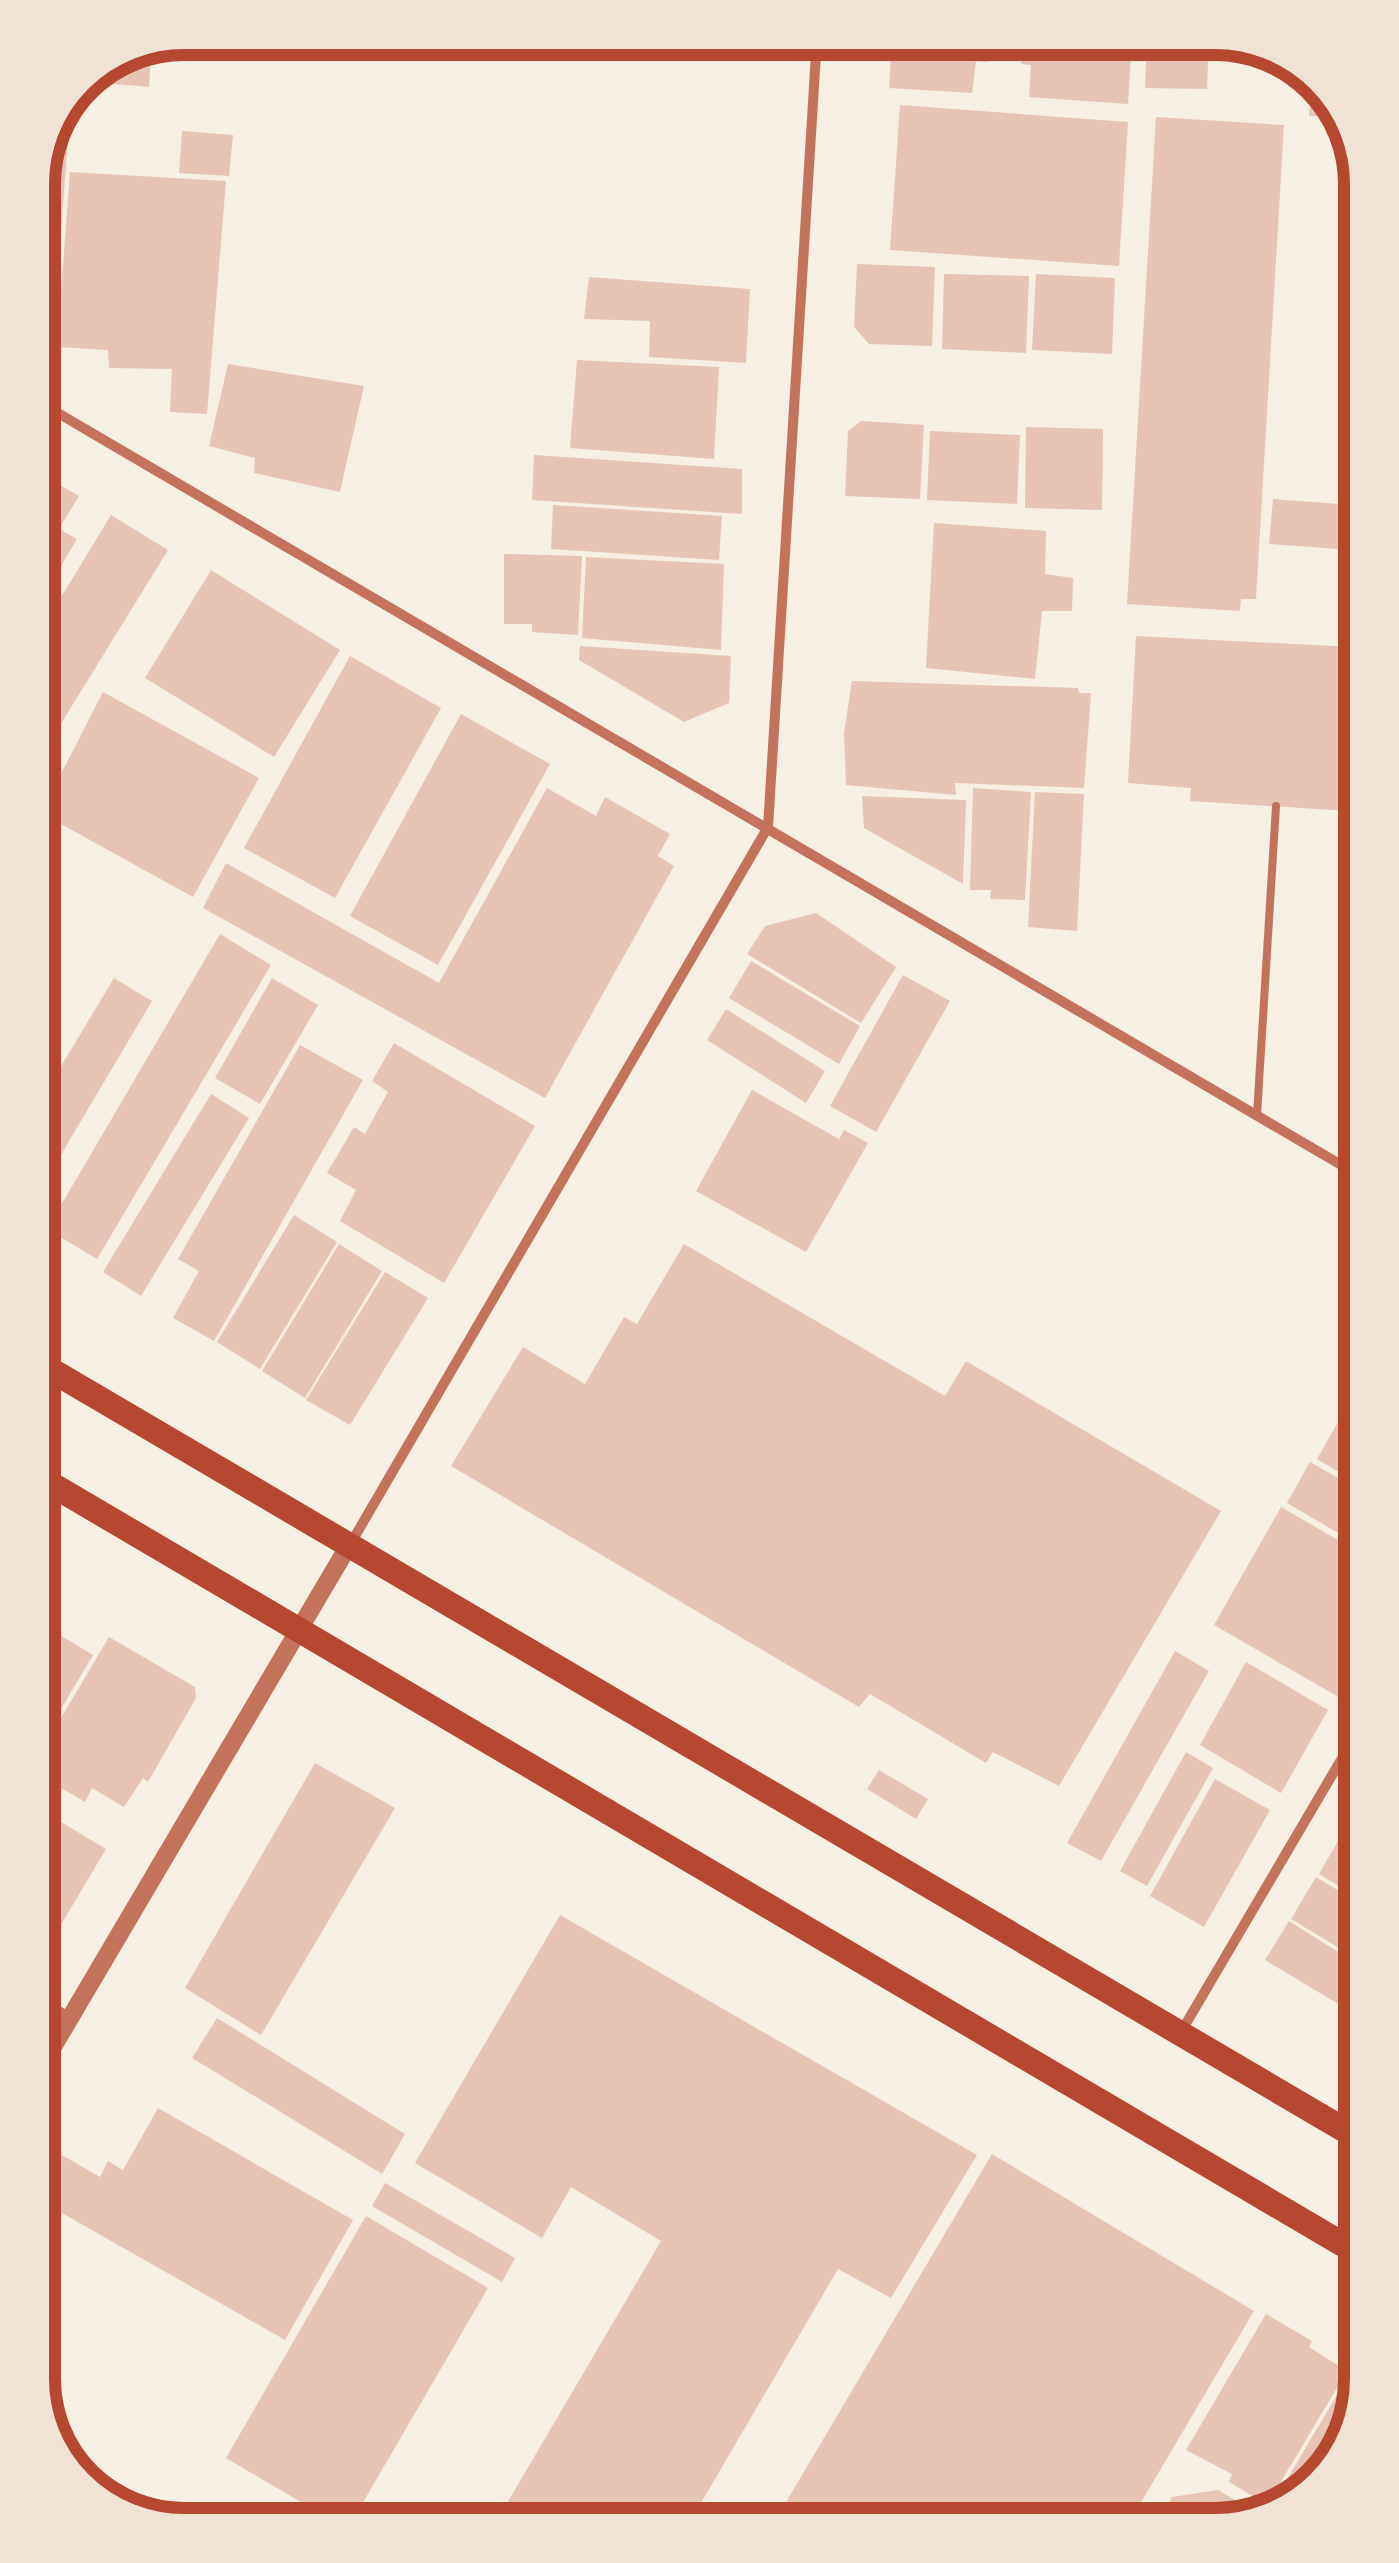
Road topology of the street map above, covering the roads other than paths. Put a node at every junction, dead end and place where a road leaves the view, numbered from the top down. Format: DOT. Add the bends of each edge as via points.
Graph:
graph roads {
  1 [pos="817,55"];
  2 [pos="55,411"];
  3 [pos="1276,806"];
  4 [pos="768,828"];
  5 [pos="1257,1115"];
  6 [pos="1344,1166"];
  7 [pos="55,1372"];
  8 [pos="55,1486"];
  9 [pos="349,1545"];
  10 [pos="298,1629"];
  11 [pos="1344,1755"];
  12 [pos="55,2009"];
  13 [pos="70,2018"];
  14 [pos="1180,2032"];
  15 [pos="55,2043"];
  16 [pos="1344,2129"];
  17 [pos="1344,2246"];
  18 [pos="104,2480"];
  19 [pos="135,2498"];
  1 -- 4 [label="street"];
  2 -- 4 [label="street"];
  3 -- 5 [label="lane"];
  4 -- 5 [label="street"];
  4 -- 9 [label="street"];
  5 -- 6 [label="street"];
  7 -- 9 [label="main road"];
  8 -- 10 [label="main road"];
  9 -- 10 [label="street"];
  9 -- 14 [label="main road"];
  10 -- 13 [label="street"];
  10 -- 17 [label="main road"];
  11 -- 14 [label="street"];
  12 -- 13 [label="street"];
  13 -- 15 [label="street"];
  14 -- 16 [label="main road"];
  18 -- 19 [label="street"];
}
